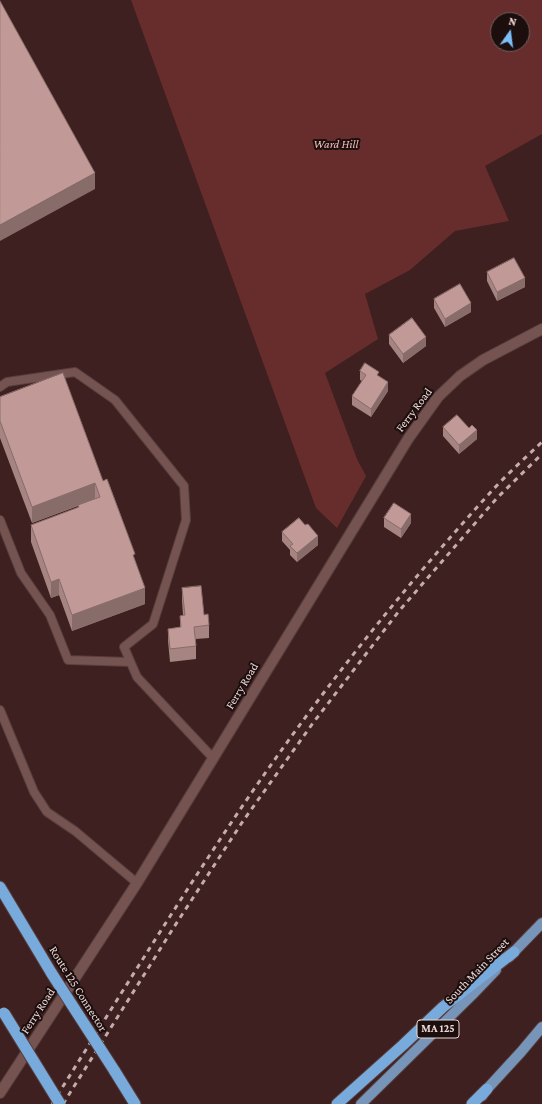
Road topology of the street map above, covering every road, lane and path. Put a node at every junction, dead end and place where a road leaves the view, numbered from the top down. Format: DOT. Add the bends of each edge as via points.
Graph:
graph roads {
  1 [pos="542,329"];
  2 [pos="0,387"];
  3 [pos="0,520"];
  4 [pos="130,662"];
  5 [pos="0,710"];
  6 [pos="213,758"];
  7 [pos="137,883"];
  8 [pos="0,887"];
  9 [pos="542,923"];
  10 [pos="514,952"];
  11 [pos="2,1010"];
  12 [pos="542,1026"];
  13 [pos="487,1088"];
  14 [pos="0,1093"];
  15 [pos="60,1104"];
  16 [pos="136,1104"];
  17 [pos="337,1104"];
  18 [pos="361,1104"];
  19 [pos="472,1104"];
  20 [pos="476,1104"];
  1 -- 6 [label="street, Ferry Road" via="483,360 460,376 438,397 408,438"];
  2 -- 4 [label="lane" via="7,382 75,372 115,400 184,486 186,520 154,624 124,647"];
  3 -- 4 [label="lane" via="21,573 50,615 68,660"];
  4 -- 6 [label="lane" via="137,677"];
  5 -- 7 [label="lane" via="34,792 47,812"];
  6 -- 7 [label="street, Ferry Road"];
  7 -- 14 [label="street, Ferry Road"];
  8 -- 16 [label="highway, Route 125 Connector, bridge" via="52,974"];
  9 -- 10 [label="main road, South Main Street / MA 125"];
  10 -- 17 [label="highway" via="443,1007"];
  10 -- 18 [label="main road, South Main Street / MA 125"];
  11 -- 15 [label="highway, bridge"];
  12 -- 13 [label="main road"];
  13 -- 19 [label="highway"];
  13 -- 20 [label="main road"];
}
